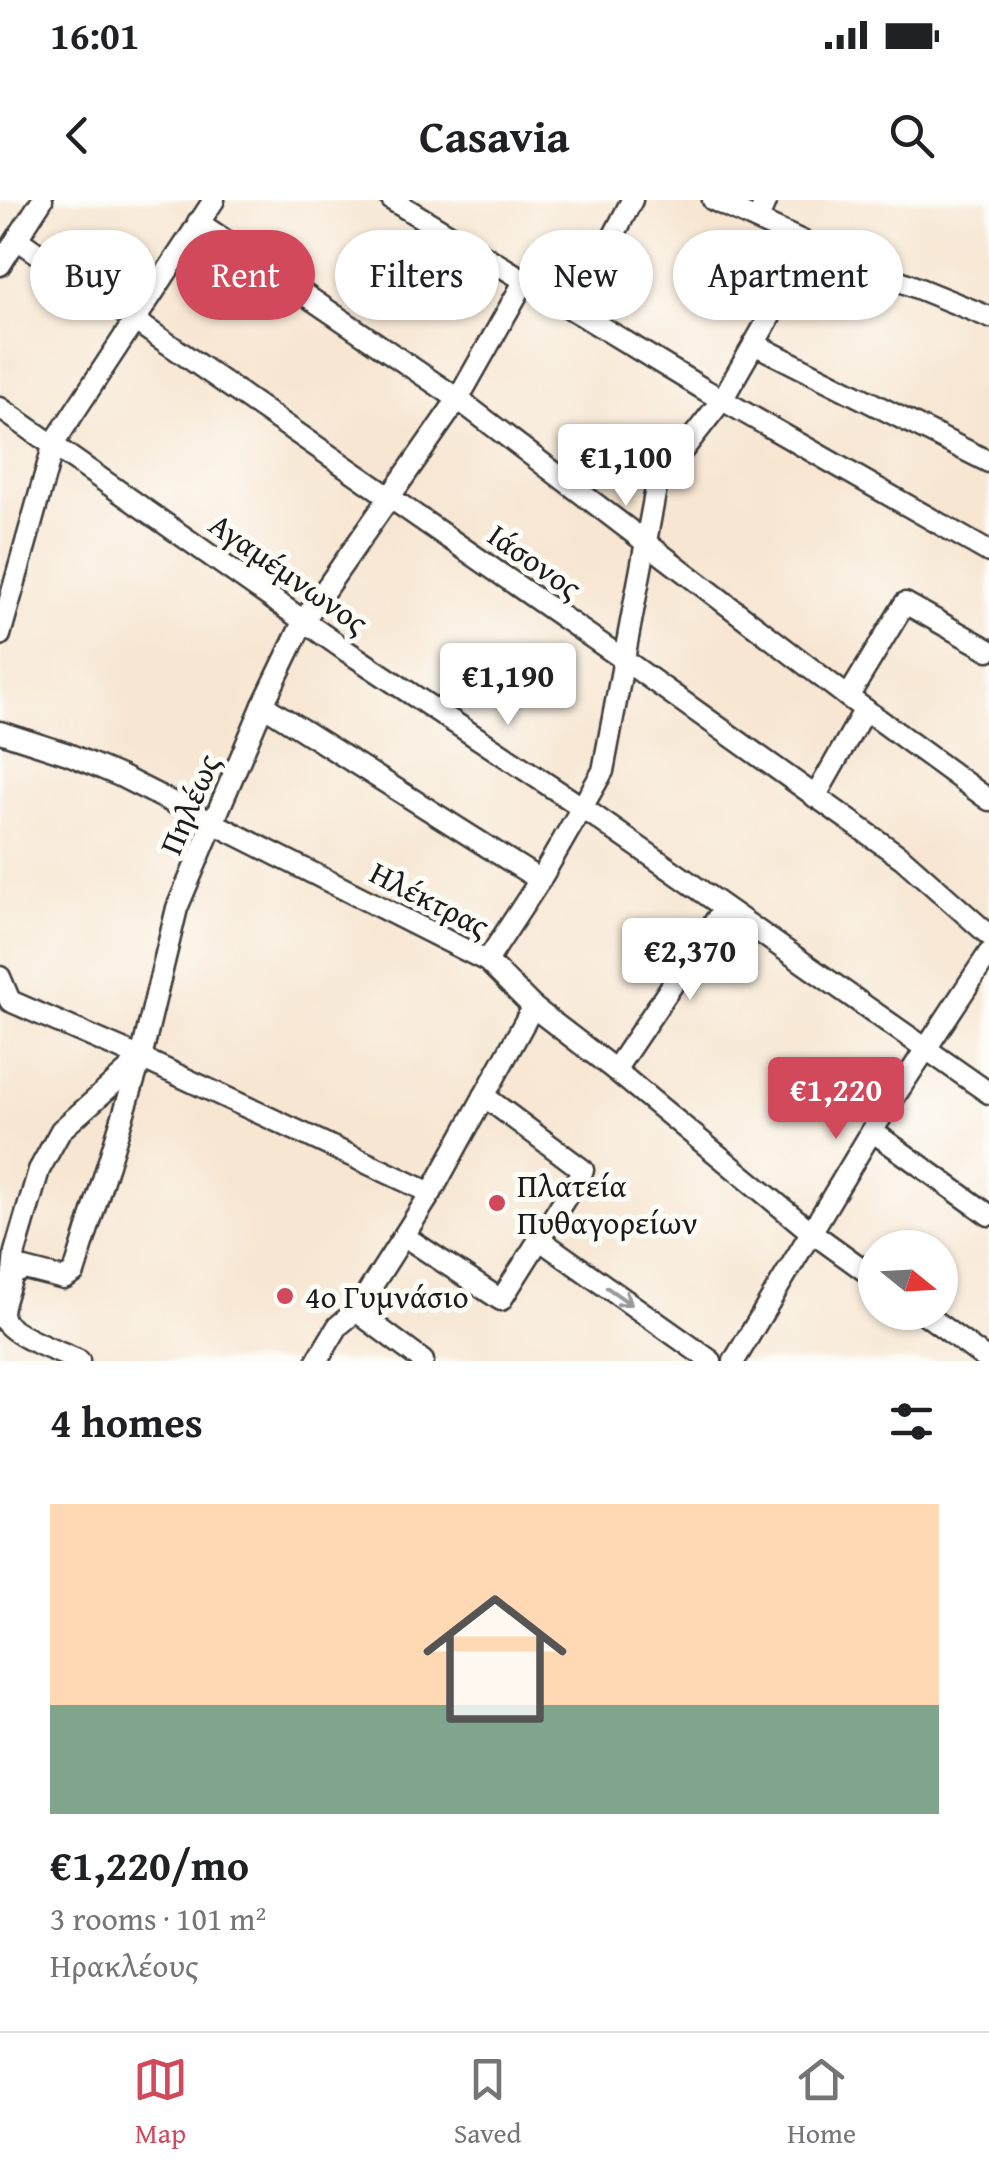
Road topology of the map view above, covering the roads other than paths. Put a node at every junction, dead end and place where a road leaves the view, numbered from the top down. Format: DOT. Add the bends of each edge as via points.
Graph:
graph roads {
  1 [pos="42,200"];
  2 [pos="214,200"];
  3 [pos="392,200"];
  4 [pos="632,200"];
  5 [pos="714,200"];
  6 [pos="762,209"];
  7 [pos="198,222"];
  8 [pos="617,230"];
  9 [pos="791,230"];
  10 [pos="17,239"];
  11 [pos="30,248"];
  12 [pos="0,265"];
  13 [pos="519,279"];
  14 [pos="903,282"];
  15 [pos="156,284"];
  16 [pos="519,291"];
  17 [pos="989,317"];
  18 [pos="132,320"];
  19 [pos="138,320"];
  20 [pos="590,320"];
  21 [pos="768,320"];
  22 [pos="754,344"];
  23 [pos="458,398"];
  24 [pos="722,400"];
  25 [pos="0,408"];
  26 [pos="54,443"];
  27 [pos="989,462"];
  28 [pos="389,496"];
  29 [pos="645,542"];
  30 [pos="989,552"];
  31 [pos="304,620"];
  32 [pos="0,636"];
  33 [pos="989,650"];
  34 [pos="623,658"];
  35 [pos="856,703"];
  36 [pos="263,705"];
  37 [pos="0,732"];
  38 [pos="814,798"];
  39 [pos="989,800"];
  40 [pos="583,808"];
  41 [pos="214,824"];
  42 [pos="540,880"];
  43 [pos="724,908"];
  44 [pos="989,935"];
  45 [pos="989,954"];
  46 [pos="488,961"];
  47 [pos="0,977"];
  48 [pos="533,1007"];
  49 [pos="926,1051"];
  50 [pos="141,1058"];
  51 [pos="615,1070"];
  52 [pos="989,1092"];
  53 [pos="484,1096"];
  54 [pos="872,1131"];
  55 [pos="430,1193"];
  56 [pos="989,1215"];
  57 [pos="810,1231"];
  58 [pos="404,1236"];
  59 [pos="539,1239"];
  60 [pos="858,1266"];
  61 [pos="13,1274"];
  62 [pos="356,1311"];
  63 [pos="946,1330"];
  64 [pos="79,1361"];
  65 [pos="317,1361"];
  66 [pos="423,1361"];
  67 [pos="710,1361"];
  68 [pos="734,1361"];
  69 [pos="988,1361"];
  1 -- 10 [label="street"];
  2 -- 7 [label="street"];
  3 -- 13 [label="street"];
  4 -- 8 [label="street"];
  5 -- 6 [label="street"];
  6 -- 9 [label="street"];
  7 -- 15 [label="street"];
  7 -- 23 [label="street"];
  10 -- 11 [label="street, Ιάσονος"];
  10 -- 12 [label="street"];
  14 -- 17 [label="street"];
  16 -- 23 [label="street, Πηλέως"];
  18 -- 26 [label="street"];
  19 -- 28 [label="street, Ιάσονος"];
  20 -- 24 [label="street"];
  21 -- 22 [label="street"];
  22 -- 24 [label="street"];
  22 -- 27 [label="street"];
  23 -- 28 [label="street, Πηλέως"];
  23 -- 29 [label="street"];
  24 -- 29 [label="street" via="657,483"];
  24 -- 30 [label="street"];
  25 -- 26 [label="street, Αγαμέμνωνος"];
  26 -- 31 [label="street, Αγαμέμνωνος"];
  26 -- 32 [label="street"];
  28 -- 31 [label="street, Πηλέως"];
  28 -- 34 [label="street, Ιάσονος"];
  29 -- 34 [label="street"];
  29 -- 35 [label="street"];
  31 -- 36 [label="street, Πηλέως"];
  31 -- 40 [label="street, Αγαμέμνωνος"];
  33 -- 35 [label="street" via="905,604"];
  34 -- 38 [label="street, Ιάσονος"];
  34 -- 40 [label="street" via="602,771"];
  35 -- 38 [label="street"];
  35 -- 39 [label="street"];
  36 -- 41 [label="street, Πηλέως"];
  36 -- 42 [label="street"];
  37 -- 41 [label="street, Ηλέκτρας" via="120,776"];
  38 -- 44 [label="street, Ιάσονος" via="902,858"];
  40 -- 42 [label="street"];
  40 -- 43 [label="street, Αγαμέμνωνος"];
  41 -- 46 [label="street, Ηλέκτρας"];
  41 -- 50 [label="street, Πηλέως" via="177,908"];
  42 -- 46 [label="street"];
  43 -- 49 [label="street, Αγαμέμνωνος"];
  43 -- 51 [label="street"];
  45 -- 49 [label="street"];
  46 -- 48 [label="street, Ηλέκτρας"];
  47 -- 50 [label="street" via="10,1002"];
  48 -- 51 [label="street, Ηλέκτρας"];
  48 -- 53 [label="street"];
  49 -- 52 [label="street, Αγαμέμνωνος"];
  49 -- 54 [label="street"];
  50 -- 55 [label="street"];
  50 -- 61 [label="street" via="61,1130 39,1170"];
  50 -- 61 [label="street, Πηλέως" via="74,1273 64,1280 25,1270"];
  51 -- 57 [label="street, Ηλέκτρας"];
  53 -- 55 [label="street"];
  53 -- 59 [label="street" via="583,1170"];
  54 -- 56 [label="street"];
  54 -- 57 [label="street"];
  55 -- 58 [label="street"];
  57 -- 60 [label="street, Ηλέκτρας"];
  57 -- 68 [label="street"];
  58 -- 59 [label="street" via="501,1300"];
  58 -- 62 [label="street"];
  59 -- 67 [label="street, one-way"];
  61 -- 64 [label="street" via="2,1315 11,1329"];
  62 -- 65 [label="street"];
  62 -- 66 [label="street"];
  63 -- 69 [label="street"];
}
